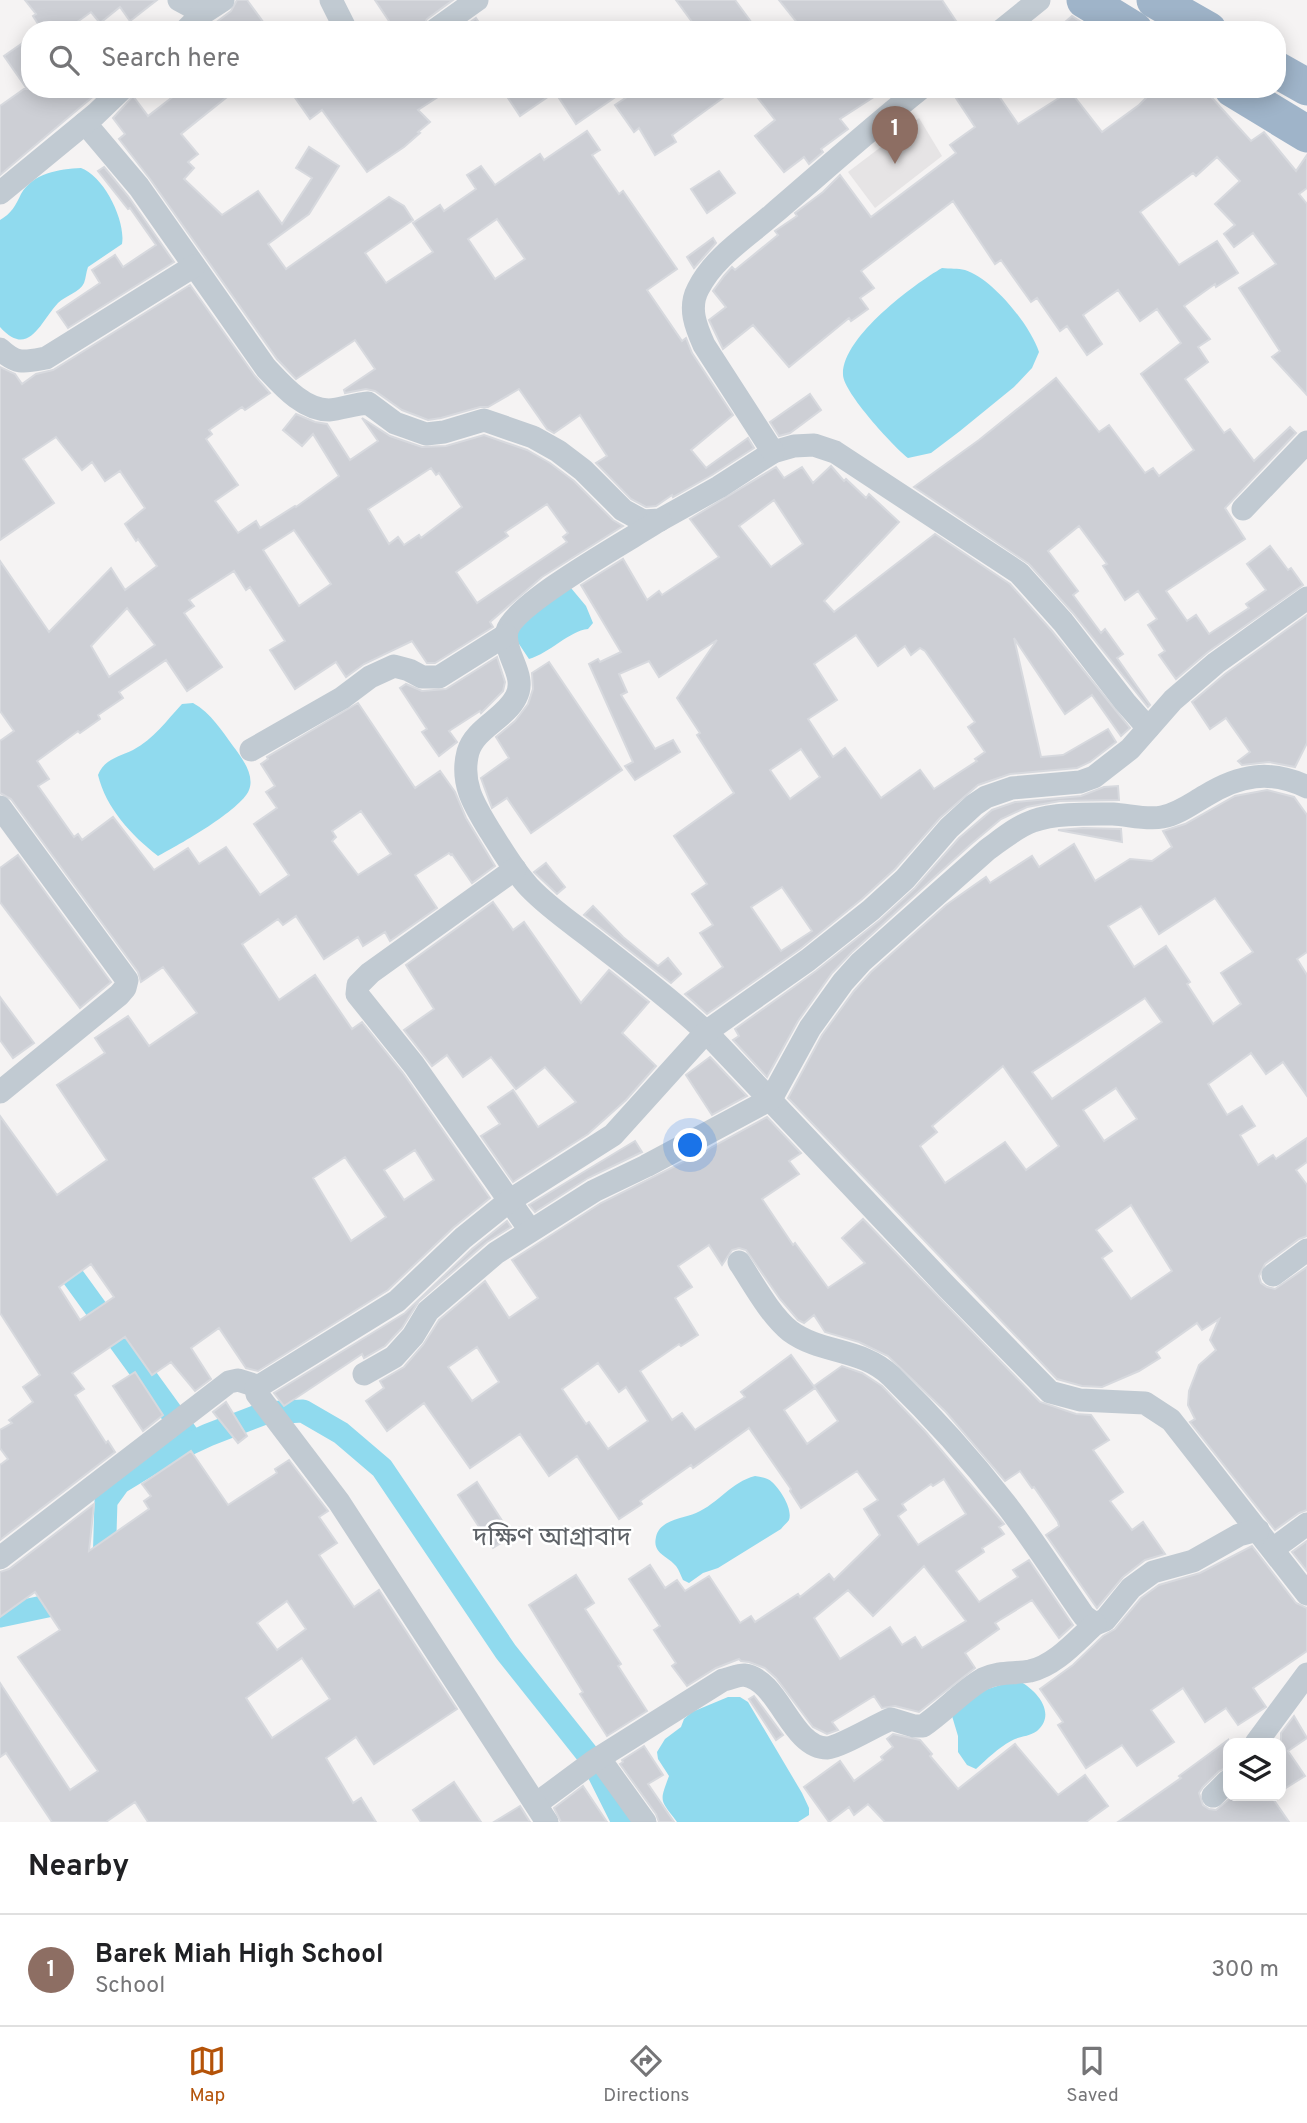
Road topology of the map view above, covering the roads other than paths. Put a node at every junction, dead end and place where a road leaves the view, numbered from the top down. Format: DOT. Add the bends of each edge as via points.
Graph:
graph roads {
  1 [pos="179,0"];
  2 [pos="223,0"];
  3 [pos="331,0"];
  4 [pos="477,0"];
  5 [pos="1039,0"];
  6 [pos="1085,0"];
  7 [pos="1132,0"];
  8 [pos="1155,0"];
  9 [pos="203,13"];
  10 [pos="195,21"];
  11 [pos="342,21"];
  12 [pos="448,21"];
  13 [pos="1013,21"];
  14 [pos="1119,21"];
  15 [pos="1168,21"];
  16 [pos="1192,21"];
  17 [pos="1286,75"];
  18 [pos="1286,87"];
  19 [pos="1307,87"];
  20 [pos="112,98"];
  21 [pos="909,98"];
  22 [pos="1248,98"];
  23 [pos="1307,99"];
  24 [pos="85,123"];
  25 [pos="1307,134"];
  26 [pos="0,193"];
  27 [pos="194,266"];
  28 [pos="0,349"];
  29 [pos="1307,442"];
  30 [pos="773,452"];
  31 [pos="1243,509"];
  32 [pos="660,520"];
  33 [pos="1307,598"];
  34 [pos="506,635"];
  35 [pos="1148,728"];
  36 [pos="251,750"];
  37 [pos="1307,788"];
  38 [pos="0,807"];
  39 [pos="516,869"];
  40 [pos="705,1032"];
  41 [pos="1,1089"];
  42 [pos="771,1099"];
  43 [pos="509,1200"];
  44 [pos="530,1230"];
  45 [pos="1307,1250"];
  46 [pos="739,1262"];
  47 [pos="1273,1275"];
  48 [pos="364,1374"];
  49 [pos="258,1391"];
  50 [pos="1307,1524"];
  51 [pos="1258,1530"];
  52 [pos="1273,1549"];
  53 [pos="0,1558"];
  54 [pos="1307,1594"];
  55 [pos="1095,1624"];
  56 [pos="1307,1674"];
  57 [pos="1260,1738"];
  58 [pos="597,1759"];
  59 [pos="544,1807"];
  60 [pos="645,1822"];
  1 -- 9 [label="street"];
  2 -- 9 [label="street"];
  3 -- 11 [label="street"];
  4 -- 12 [label="street"];
  5 -- 13 [label="street"];
  6 -- 14 [label="highway"];
  7 -- 15 [label="highway"];
  8 -- 16 [label="highway"];
  9 -- 10 [label="street"];
  17 -- 19 [label="highway"];
  18 -- 23 [label="highway"];
  20 -- 24 [label="street"];
  21 -- 30 [label="street" via="721,258 697,290 692,306 704,345"];
  22 -- 25 [label="highway"];
  24 -- 26 [label="street"];
  24 -- 27 [label="street" via="139,187"];
  27 -- 28 [label="street" via="46,358 15,361"];
  27 -- 32 [label="street" via="265,368 290,394 311,406 329,410 368,403 395,423 426,434 484,420 503,426 558,451 623,510 643,521"];
  29 -- 31 [label="street"];
  30 -- 32 [label="street"];
  30 -- 35 [label="street" via="814,445 835,452 1020,573"];
  32 -- 34 [label="street" via="521,611"];
  33 -- 35 [label="street" via="1216,663"];
  34 -- 36 [label="street" via="439,677 422,677 394,666"];
  34 -- 39 [label="street" via="519,675 518,694 510,709 469,749 465,769 466,786 477,810"];
  35 -- 40 [label="street" via="1094,777 1012,788 986,797 949,828 871,910"];
  37 -- 42 [label="street" via="1264,776 1238,779 1159,818 1060,816 1034,820 1009,834 843,982 810,1028"];
  38 -- 41 [label="street" via="127,980 119,995"];
  39 -- 40 [label="street" via="549,906"];
  39 -- 43 [label="street" via="370,973 358,985 357,994 414,1065"];
  40 -- 42 [label="street"];
  40 -- 43 [label="street" via="622,1127"];
  42 -- 44 [label="street" via="594,1191"];
  42 -- 51 [label="street" via="1050,1392 1080,1400 1145,1403 1171,1420"];
  43 -- 44 [label="street"];
  43 -- 49 [label="street" via="405,1294"];
  44 -- 48 [label="street" via="428,1311 414,1336 394,1357"];
  45 -- 47 [label="street"];
  46 -- 55 [label="street" via="789,1330 874,1362 891,1376 1007,1505 1084,1616"];
  49 -- 53 [label="street" via="238,1380 229,1382"];
  49 -- 59 [label="street" via="339,1502"];
  50 -- 52 [label="street"];
  51 -- 52 [label="street"];
  51 -- 55 [label="street" via="1239,1535 1193,1561 1153,1572 1131,1588 1105,1620"];
  52 -- 54 [label="street"];
  55 -- 58 [label="street" via="1040,1668 999,1672 981,1680 923,1726 891,1719 825,1748 807,1740 760,1682 743,1675 723,1680"];
  56 -- 57 [label="street"];
  58 -- 59 [label="street"];
  58 -- 60 [label="street"];
}
